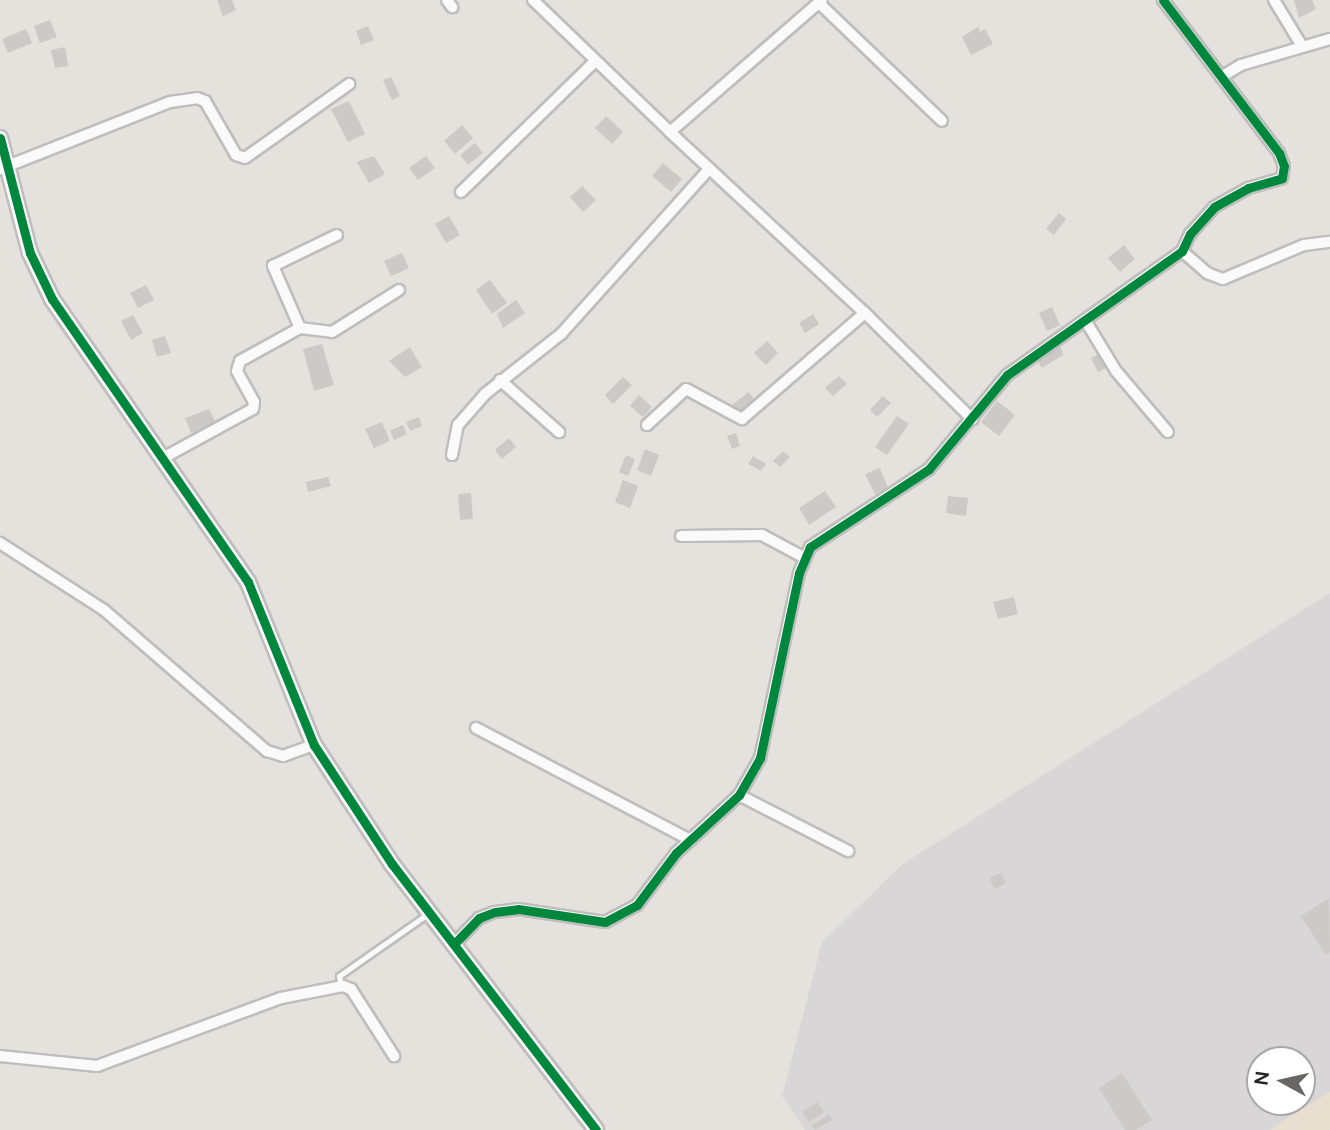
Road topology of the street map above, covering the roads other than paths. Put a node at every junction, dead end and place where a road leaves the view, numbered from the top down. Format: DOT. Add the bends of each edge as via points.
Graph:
graph roads {
  1 [pos="533,0"];
  2 [pos="1163,0"];
  3 [pos="1274,0"];
  4 [pos="820,1"];
  5 [pos="1330,39"];
  6 [pos="1302,46"];
  7 [pos="594,62"];
  8 [pos="1222,77"];
  9 [pos="349,84"];
  10 [pos="942,121"];
  11 [pos="670,132"];
  12 [pos="0,138"];
  13 [pos="2,161"];
  14 [pos="709,169"];
  15 [pos="461,192"];
  16 [pos="337,235"];
  17 [pos="1330,242"];
  18 [pos="1182,251"];
  19 [pos="399,290"];
  20 [pos="865,313"];
  21 [pos="1085,320"];
  22 [pos="300,328"];
  23 [pos="500,380"];
  24 [pos="972,419"];
  25 [pos="647,425"];
  26 [pos="559,432"];
  27 [pos="1168,432"];
  28 [pos="452,456"];
  29 [pos="163,458"];
  30 [pos="681,537"];
  31 [pos="0,543"];
  32 [pos="803,557"];
  33 [pos="476,728"];
  34 [pos="314,745"];
  35 [pos="739,795"];
  36 [pos="690,840"];
  37 [pos="848,851"];
  38 [pos="429,912"];
  39 [pos="454,944"];
  40 [pos="341,986"];
  41 [pos="0,1056"];
  42 [pos="394,1056"];
  43 [pos="590,1128"];
  1 -- 7 [label="street"];
  2 -- 8 [label="street"];
  3 -- 6 [label="street"];
  4 -- 10 [label="street"];
  4 -- 11 [label="street"];
  5 -- 6 [label="street"];
  6 -- 8 [label="street" via="1241,65"];
  7 -- 11 [label="street"];
  7 -- 15 [label="street"];
  8 -- 18 [label="street" via="1279,153 1285,172 1277,182 1248,188 1214,208 1190,234"];
  9 -- 13 [label="street" via="245,158 236,155 205,101 197,97 170,102"];
  11 -- 14 [label="street"];
  12 -- 13 [label="street"];
  13 -- 29 [label="street" via="30,253 52,299"];
  14 -- 20 [label="street"];
  14 -- 23 [label="street" via="561,334"];
  16 -- 22 [label="street" via="273,266"];
  17 -- 18 [label="street" via="1304,245 1223,279 1207,273"];
  18 -- 21 [label="street"];
  19 -- 22 [label="street" via="332,332"];
  20 -- 24 [label="street"];
  20 -- 25 [label="street" via="742,419 686,389"];
  21 -- 24 [label="street" via="1022,361"];
  21 -- 27 [label="street" via="1116,371"];
  22 -- 29 [label="street" via="238,365 253,409"];
  23 -- 26 [label="street"];
  23 -- 28 [label="street" via="458,425"];
  24 -- 32 [label="street" via="929,469 810,547"];
  29 -- 34 [label="street" via="248,582"];
  30 -- 32 [label="street" via="762,535"];
  31 -- 34 [label="street" via="104,610 267,751 283,756"];
  32 -- 35 [label="street" via="760,758"];
  33 -- 36 [label="street"];
  34 -- 38 [label="street"];
  35 -- 36 [label="street"];
  35 -- 37 [label="street"];
  36 -- 39 [label="street" via="637,905 619,918 592,921 518,909 495,912 479,918"];
  38 -- 39 [label="street"];
  38 -- 40 [label="lane" via="339,976"];
  39 -- 43 [label="street"];
  40 -- 41 [label="street" via="281,998 97,1066"];
  40 -- 42 [label="street" via="351,989"];
}
